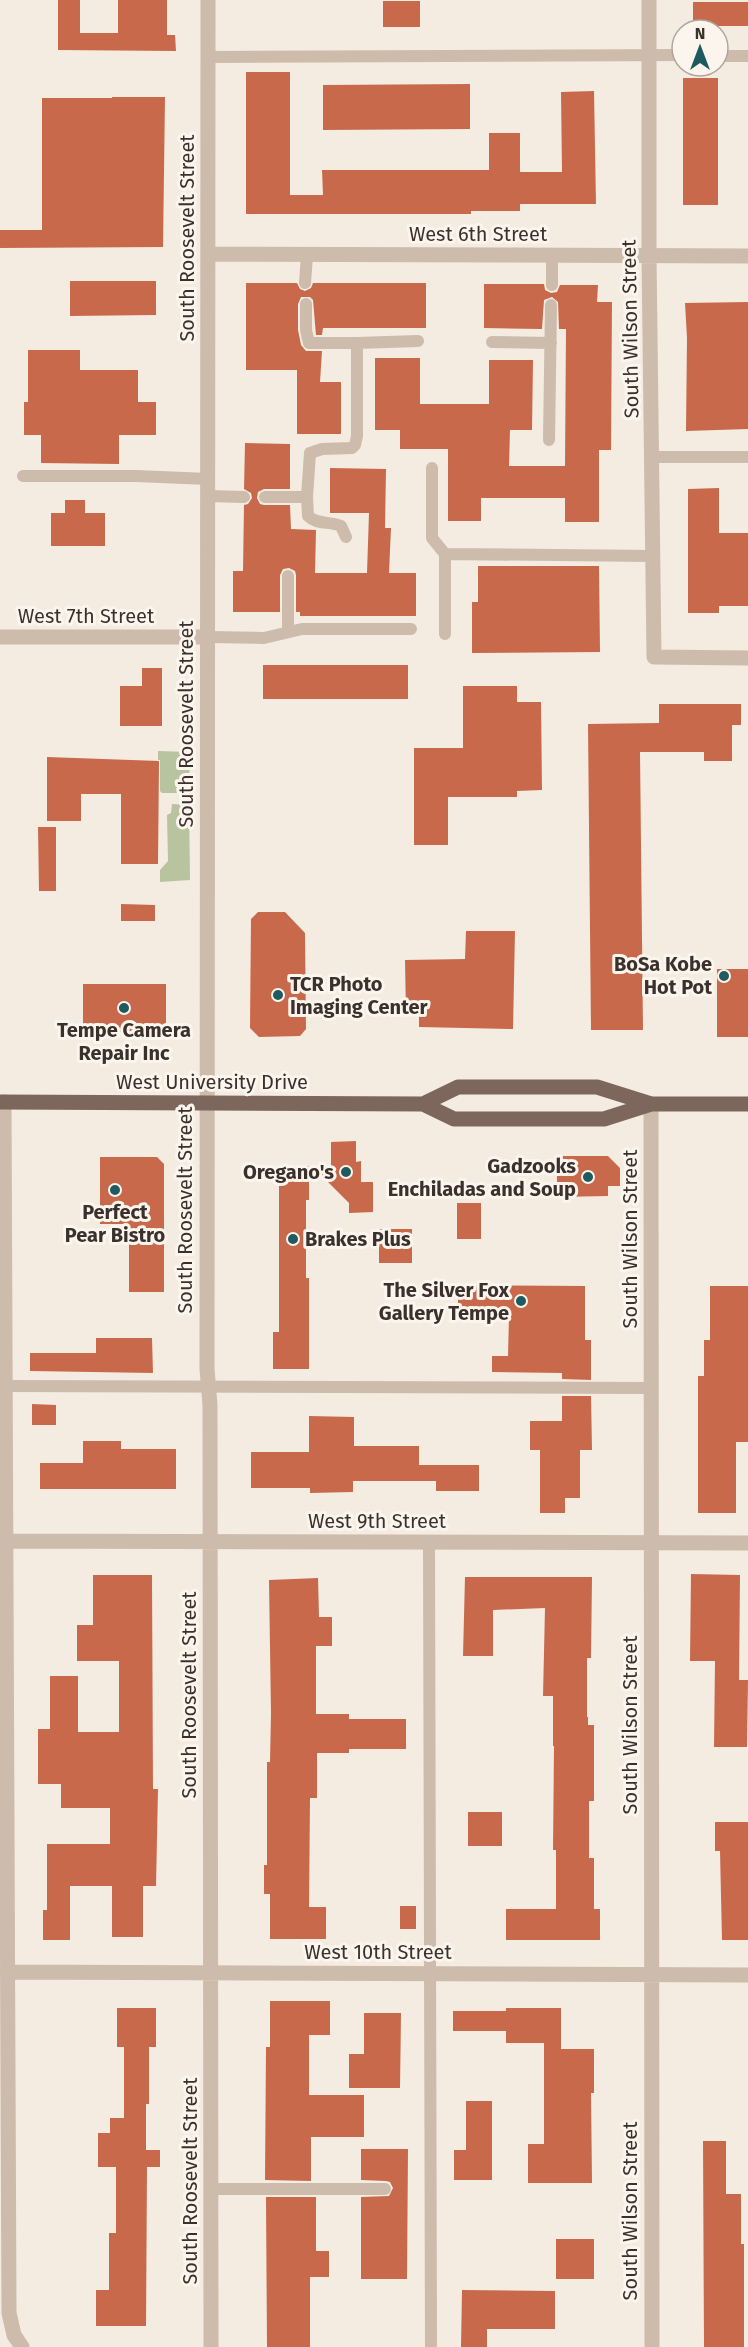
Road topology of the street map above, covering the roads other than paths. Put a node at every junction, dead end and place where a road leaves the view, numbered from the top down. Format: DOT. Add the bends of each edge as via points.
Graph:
graph roads {
  1 [pos="208,0"];
  2 [pos="649,0"];
  3 [pos="650,55"];
  4 [pos="670,56"];
  5 [pos="730,56"];
  6 [pos="748,56"];
  7 [pos="208,57"];
  8 [pos="208,255"];
  9 [pos="307,255"];
  10 [pos="552,256"];
  11 [pos="650,256"];
  12 [pos="748,256"];
  13 [pos="305,283"];
  14 [pos="552,285"];
  15 [pos="306,304"];
  16 [pos="551,305"];
  17 [pos="418,341"];
  18 [pos="492,342"];
  19 [pos="357,343"];
  20 [pos="550,343"];
  21 [pos="549,440"];
  22 [pos="652,457"];
  23 [pos="748,457"];
  24 [pos="432,468"];
  25 [pos="23,476"];
  26 [pos="208,479"];
  27 [pos="208,496"];
  28 [pos="244,497"];
  29 [pos="265,497"];
  30 [pos="307,497"];
  31 [pos="346,537"];
  32 [pos="445,554"];
  33 [pos="653,556"];
  34 [pos="288,576"];
  35 [pos="411,629"];
  36 [pos="288,633"];
  37 [pos="445,634"];
  38 [pos="0,637"];
  39 [pos="208,637"];
  40 [pos="748,658"];
  41 [pos="2,1102"];
  42 [pos="206,1103"];
  43 [pos="423,1104"];
  44 [pos="651,1104"];
  45 [pos="748,1104"];
  46 [pos="3,1248"];
  47 [pos="3,1386"];
  48 [pos="208,1388"];
  49 [pos="651,1388"];
  50 [pos="6,1541"];
  51 [pos="209,1542"];
  52 [pos="429,1542"];
  53 [pos="650,1543"];
  54 [pos="748,1543"];
  55 [pos="7,1972"];
  56 [pos="210,1972"];
  57 [pos="430,1974"];
  58 [pos="651,1974"];
  59 [pos="748,1974"];
  60 [pos="4,2100"];
  61 [pos="211,2189"];
  62 [pos="386,2189"];
  63 [pos="4,2238"];
  64 [pos="21,2346"];
  65 [pos="211,2347"];
  66 [pos="431,2347"];
  67 [pos="652,2347"];
  1 -- 7 [label="street, South Roosevelt Street"];
  2 -- 3 [label="street, South Wilson Street"];
  3 -- 4 [label="lane"];
  3 -- 7 [label="lane"];
  3 -- 11 [label="street, South Wilson Street"];
  5 -- 6 [label="lane"];
  7 -- 8 [label="street, South Roosevelt Street"];
  8 -- 9 [label="street, West 6th Street"];
  8 -- 26 [label="street, South Roosevelt Street"];
  9 -- 10 [label="street, West 6th Street"];
  9 -- 13 [label="lane"];
  10 -- 11 [label="street, West 6th Street"];
  10 -- 14 [label="lane"];
  11 -- 12 [label="street, West 6th Street"];
  11 -- 22 [label="street, South Wilson Street"];
  15 -- 19 [label="lane" via="309,343"];
  16 -- 20 [label="lane"];
  17 -- 19 [label="lane"];
  18 -- 20 [label="lane"];
  19 -- 30 [label="lane" via="355,445 310,453"];
  20 -- 21 [label="lane"];
  22 -- 23 [label="lane"];
  22 -- 33 [label="street, South Wilson Street"];
  24 -- 32 [label="lane" via="432,538"];
  25 -- 26 [label="lane"];
  26 -- 27 [label="street, South Roosevelt Street"];
  27 -- 28 [label="lane"];
  27 -- 39 [label="street, South Roosevelt Street"];
  29 -- 30 [label="lane"];
  30 -- 31 [label="lane" via="308,516 341,526"];
  32 -- 33 [label="lane"];
  32 -- 37 [label="lane"];
  33 -- 40 [label="street, South Wilson Street" via="654,657"];
  34 -- 36 [label="lane"];
  35 -- 36 [label="lane" via="302,629"];
  36 -- 39 [label="lane" via="264,638"];
  38 -- 39 [label="street, West 7th Street"];
  39 -- 42 [label="street, South Roosevelt Street"];
  41 -- 42 [label="main road, West University Drive"];
  41 -- 46 [label="street"];
  42 -- 43 [label="main road, West University Drive"];
  42 -- 48 [label="street, South Roosevelt Street"];
  43 -- 44 [label="main road, West University Drive" via="454,1119 604,1119"];
  43 -- 44 [label="main road, West University Drive" via="458,1087 597,1087"];
  44 -- 45 [label="main road, West University Drive"];
  44 -- 49 [label="street, South Wilson Street"];
  46 -- 47 [label="street"];
  47 -- 48 [label="lane"];
  47 -- 50 [label="street"];
  48 -- 49 [label="lane"];
  48 -- 51 [label="street, South Roosevelt Street"];
  49 -- 53 [label="street, South Wilson Street"];
  50 -- 51 [label="street, West 9th Street"];
  50 -- 55 [label="street"];
  51 -- 52 [label="street, West 9th Street"];
  51 -- 56 [label="street, South Roosevelt Street"];
  52 -- 53 [label="street, West 9th Street"];
  52 -- 57 [label="lane"];
  53 -- 54 [label="street, West 9th Street"];
  53 -- 58 [label="street, South Wilson Street"];
  55 -- 56 [label="street, West 10th Street"];
  55 -- 60 [label="street"];
  56 -- 57 [label="street, West 10th Street"];
  56 -- 61 [label="street, South Roosevelt Street"];
  57 -- 58 [label="street, West 10th Street"];
  57 -- 66 [label="lane"];
  58 -- 59 [label="street, West 10th Street"];
  58 -- 67 [label="street, South Wilson Street"];
  60 -- 63 [label="street"];
  61 -- 62 [label="lane"];
  61 -- 65 [label="street, South Roosevelt Street"];
  63 -- 64 [label="street" via="10,2324"];
}
